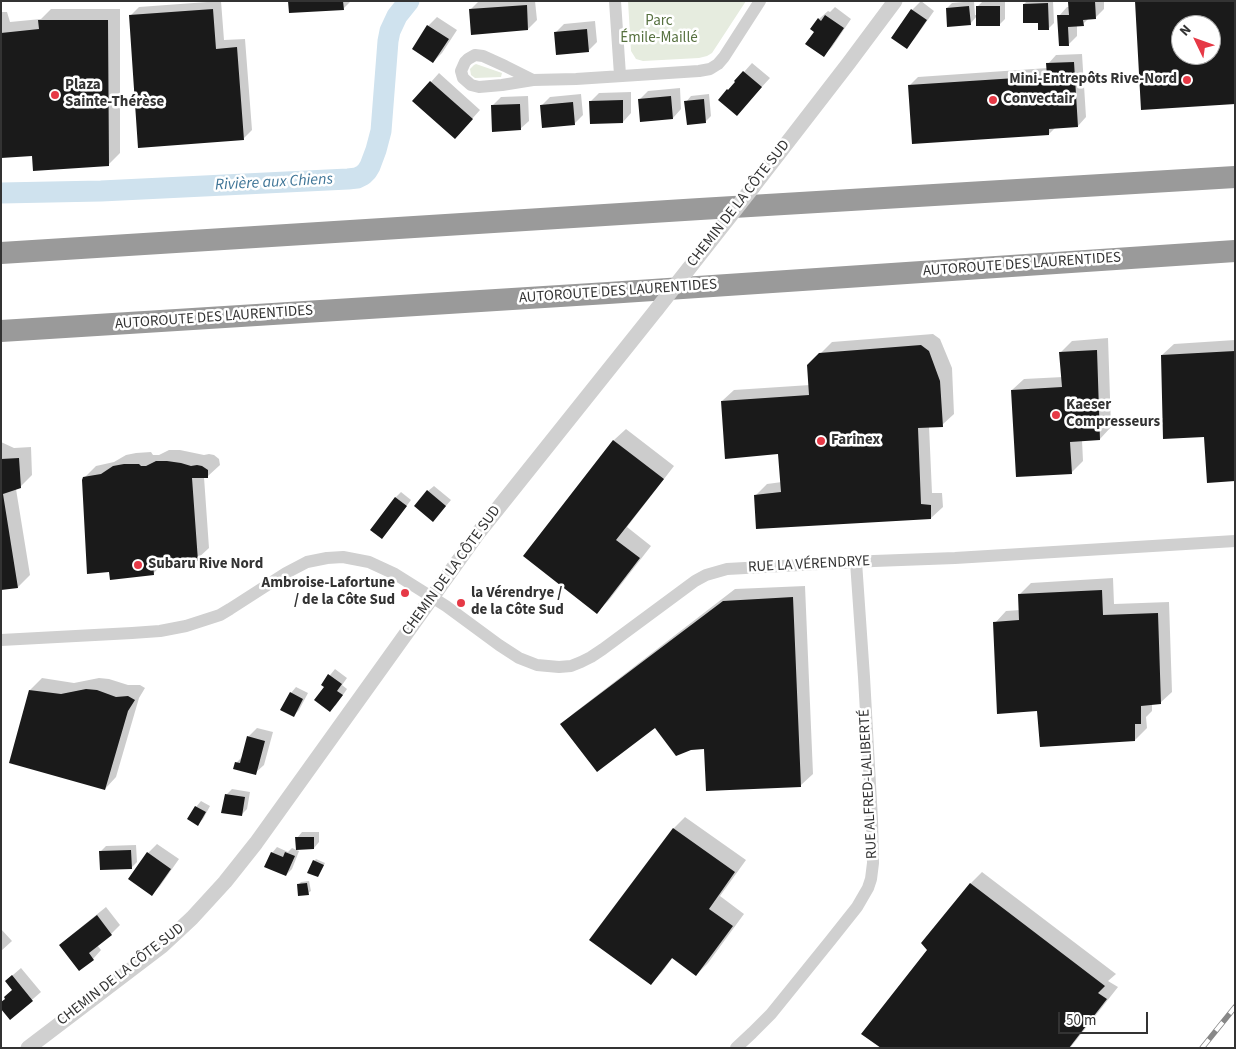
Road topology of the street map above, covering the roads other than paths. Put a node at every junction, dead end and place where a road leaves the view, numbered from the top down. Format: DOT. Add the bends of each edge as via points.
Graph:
graph roads {
  1 [pos="616,1"];
  2 [pos="760,1"];
  3 [pos="894,1"];
  4 [pos="620,75"];
  5 [pos="533,80"];
  6 [pos="1235,177"];
  7 [pos="1235,251"];
  8 [pos="1,253"];
  9 [pos="1,331"];
  10 [pos="1235,540"];
  11 [pos="856,562"];
  12 [pos="432,597"];
  13 [pos="1,640"];
  14 [pos="28,1048"];
  15 [pos="736,1048"];
  1 -- 4 [label="street"];
  2 -- 4 [label="street" via="714,67"];
  3 -- 12 [label="street, CHEMIN DE LA CÔTE SUD, bridge"];
  4 -- 5 [label="street"];
  5 -- 5 [label="street" via="479,55 468,59 461,70 463,78 474,86"];
  6 -- 8 [label="highway"];
  7 -- 9 [label="highway, AUTOROUTE DES LAURENTIDES"];
  10 -- 11 [label="street, RUE LA VÉRENDRYE"];
  11 -- 12 [label="street, RUE LA VÉRENDRYE" via="717,571 684,588 596,654 570,666 559,667 537,665 519,658"];
  11 -- 15 [label="street, RUE ALFRED-LALIBERTÉ" via="872,820 871,880 857,907 830,941 771,1014"];
  12 -- 13 [label="street, RUE LA VÉRENDRYE" via="377,565 352,558 327,558 307,562 230,610 186,626 160,631"];
  12 -- 14 [label="street, CHEMIN DE LA CÔTE SUD" via="256,842 204,905 151,955"];
}
